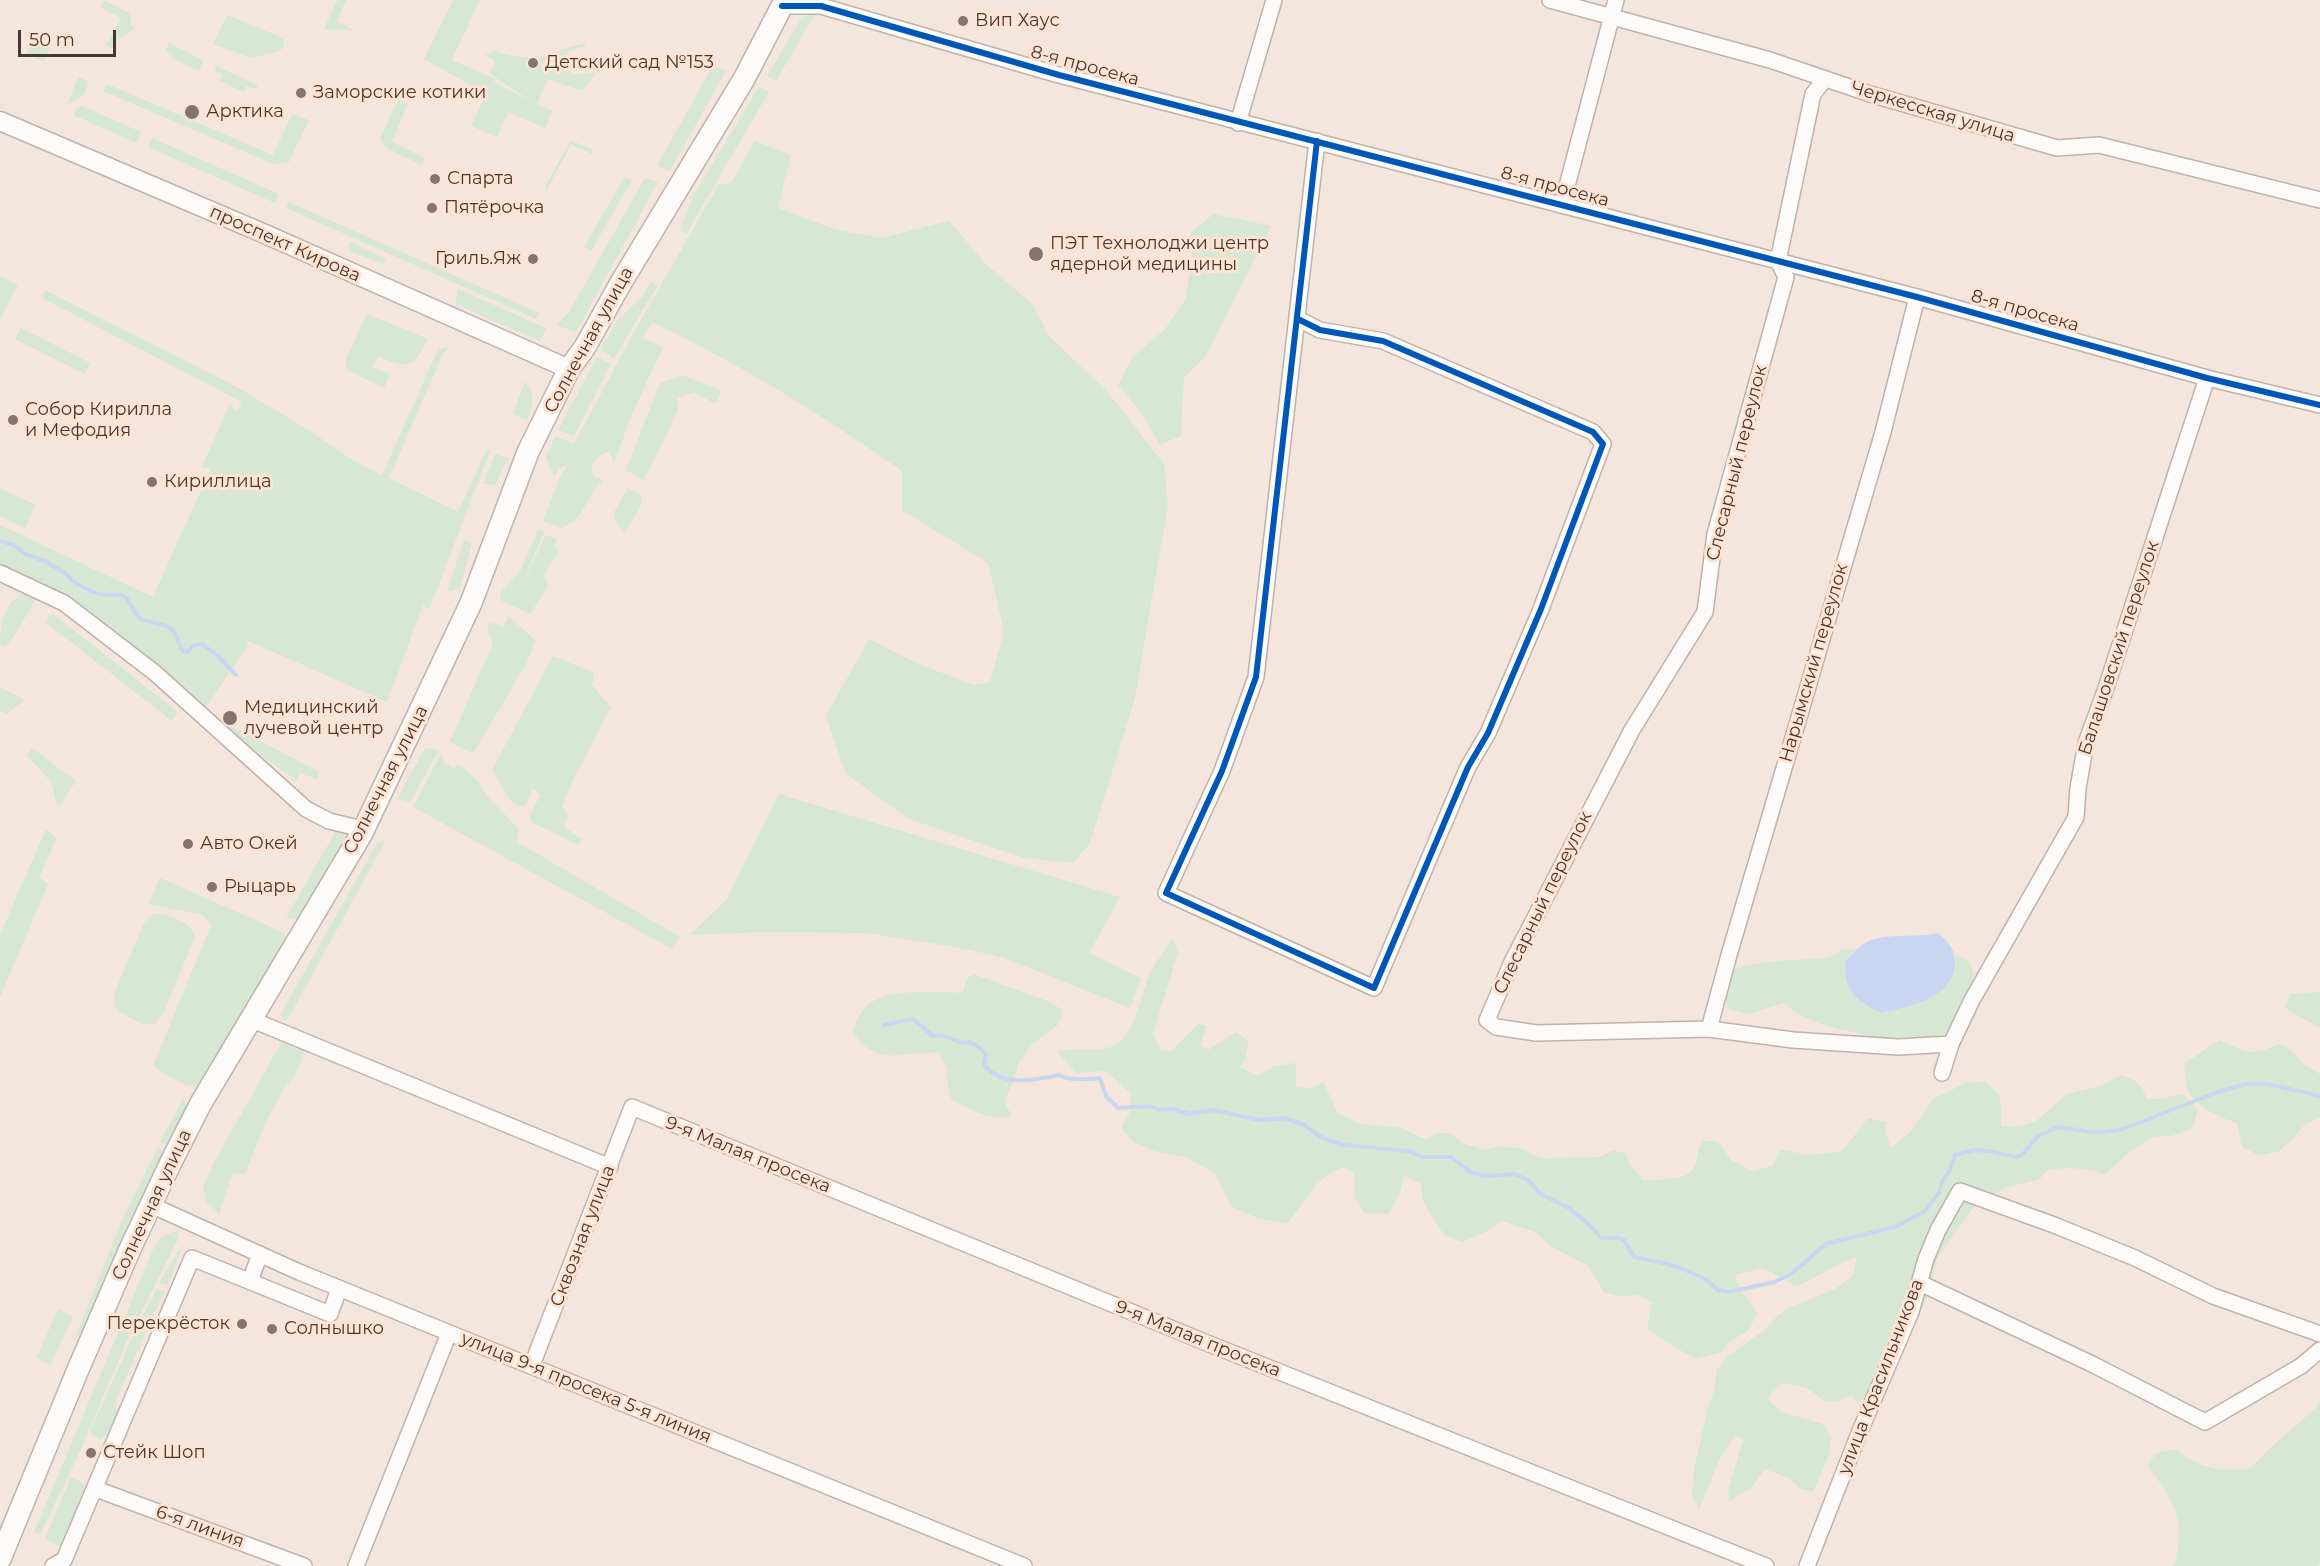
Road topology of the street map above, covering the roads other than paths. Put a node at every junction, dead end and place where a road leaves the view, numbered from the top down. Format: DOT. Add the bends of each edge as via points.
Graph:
graph roads {
  1 [pos="1275,0"];
  2 [pos="1550,0"];
  3 [pos="1616,0"];
  4 [pos="784,2"];
  5 [pos="1612,16"];
  6 [pos="1825,79"];
  7 [pos="0,121"];
  8 [pos="1238,123"];
  9 [pos="1317,141"];
  10 [pos="2320,200"];
  11 [pos="1562,205"];
  12 [pos="1778,261"];
  13 [pos="1917,297"];
  14 [pos="1298,318"];
  15 [pos="569,369"];
  16 [pos="2207,378"];
  17 [pos="2320,405"];
  18 [pos="0,573"];
  19 [pos="363,833"];
  20 [pos="250,1019"];
  21 [pos="1709,1029"];
  22 [pos="1951,1044"];
  23 [pos="1942,1073"];
  24 [pos="632,1107"];
  25 [pos="610,1167"];
  26 [pos="151,1205"];
  27 [pos="260,1254"];
  28 [pos="250,1281"];
  29 [pos="1920,1283"];
  30 [pos="339,1289"];
  31 [pos="449,1333"];
  32 [pos="2320,1334"];
  33 [pos="2320,1350"];
  34 [pos="532,1365"];
  35 [pos="96,1489"];
  36 [pos="0,1559"];
  37 [pos="53,1566"];
  38 [pos="304,1566"];
  39 [pos="356,1566"];
  40 [pos="1024,1566"];
  41 [pos="1766,1566"];
  42 [pos="1807,1566"];
  1 -- 8 [label="street"];
  2 -- 5 [label="street, Черкесская улица"];
  3 -- 5 [label="street"];
  4 -- 8 [label="street, 8-я просека" via="821,6"];
  4 -- 15 [label="main road, Солнечная улица" via="744,79"];
  5 -- 6 [label="street, Черкесская улица"];
  5 -- 11 [label="street"];
  6 -- 10 [label="street, Черкесская улица" via="2056,148 2099,145"];
  6 -- 12 [label="street, Слесарный переулок" via="1813,94"];
  7 -- 15 [label="street, проспект Кирова"];
  8 -- 9 [label="street, 8-я просека"];
  9 -- 11 [label="street, 8-я просека"];
  9 -- 14 [label="street"];
  11 -- 12 [label="street, 8-я просека"];
  12 -- 13 [label="street, 8-я просека"];
  12 -- 21 [label="street, Слесарный переулок" via="1786,277 1715,534 1705,612 1626,741 1486,1020 1496,1027 1536,1033"];
  13 -- 16 [label="street, 8-я просека"];
  13 -- 21 [label="street, Нарымский переулок" via="1883,432"];
  14 -- 14 [label="street" via="1256,677 1222,771 1166,893 1374,988 1468,767 1488,733 1542,609 1603,444 1593,432 1383,341 1320,330"];
  15 -- 19 [label="main road, Солнечная улица" via="528,452 471,603"];
  16 -- 17 [label="street, 8-я просека"];
  16 -- 22 [label="street, Балашовский переулок" via="2086,743 2076,816"];
  18 -- 19 [label="street" via="64,603 155,673 306,809"];
  19 -- 20 [label="main road, Солнечная улица"];
  20 -- 25 [label="street"];
  20 -- 26 [label="main road, Солнечная улица" via="201,1103"];
  21 -- 22 [label="street" via="1898,1047"];
  22 -- 23 [label="street, Балашовский переулок"];
  24 -- 25 [label="street, Сквозная улица"];
  24 -- 41 [label="street, 9-я Малая просека" via="1207,1343"];
  25 -- 34 [label="street, Сквозная улица"];
  26 -- 27 [label="street, улица 9-я просека 5-я линия"];
  26 -- 36 [label="main road, Солнечная улица"];
  27 -- 28 [label="street"];
  27 -- 30 [label="street, улица 9-я просека 5-я линия"];
  28 -- 30 [label="street" via="330,1314"];
  28 -- 35 [label="street" via="192,1258"];
  29 -- 32 [label="street, улица Красильникова" via="1938,1230 1960,1191 2125,1254 2213,1296"];
  29 -- 33 [label="street" via="2205,1422 2301,1366"];
  29 -- 42 [label="street, улица Красильникова"];
  30 -- 31 [label="street, улица 9-я просека 5-я линия"];
  31 -- 34 [label="street, улица 9-я просека 5-я линия"];
  31 -- 39 [label="street"];
  34 -- 40 [label="street, улица 9-я просека 5-я линия"];
  35 -- 37 [label="street" via="63,1560"];
  35 -- 38 [label="street, 6-я линия"];
}
